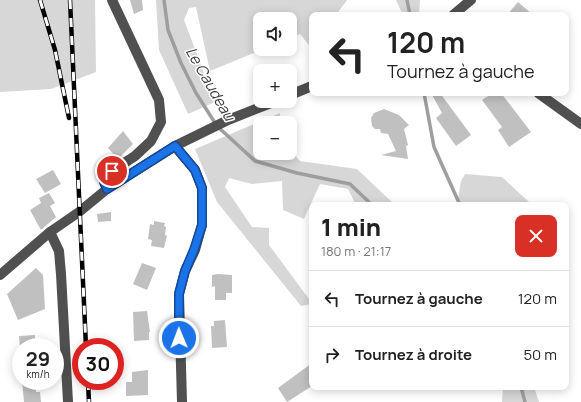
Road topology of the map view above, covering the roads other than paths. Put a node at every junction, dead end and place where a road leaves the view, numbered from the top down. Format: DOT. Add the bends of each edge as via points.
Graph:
graph roads {
  1 [pos="112,0"];
  2 [pos="471,0"];
  3 [pos="458,12"];
  4 [pos="309,87"];
  5 [pos="297,92"];
  6 [pos="542,96"];
  7 [pos="258,108"];
  8 [pos="581,124"];
  9 [pos="175,146"];
  10 [pos="107,189"];
  11 [pos="50,232"];
  12 [pos="0,275"];
  13 [pos="68,402"];
  14 [pos="182,402"];
  1 -- 10 [label="street" via="159,100 161,122 152,141 112,171 104,182"];
  2 -- 3 [label="street"];
  4 -- 5 [label="street"];
  6 -- 8 [label="street"];
  7 -- 9 [label="street"];
  9 -- 10 [label="street"];
  9 -- 14 [label="street" via="195,170 202,188 202,225 179,294"];
  10 -- 11 [label="street"];
  11 -- 12 [label="street"];
  11 -- 13 [label="street" via="59,251"];
}
